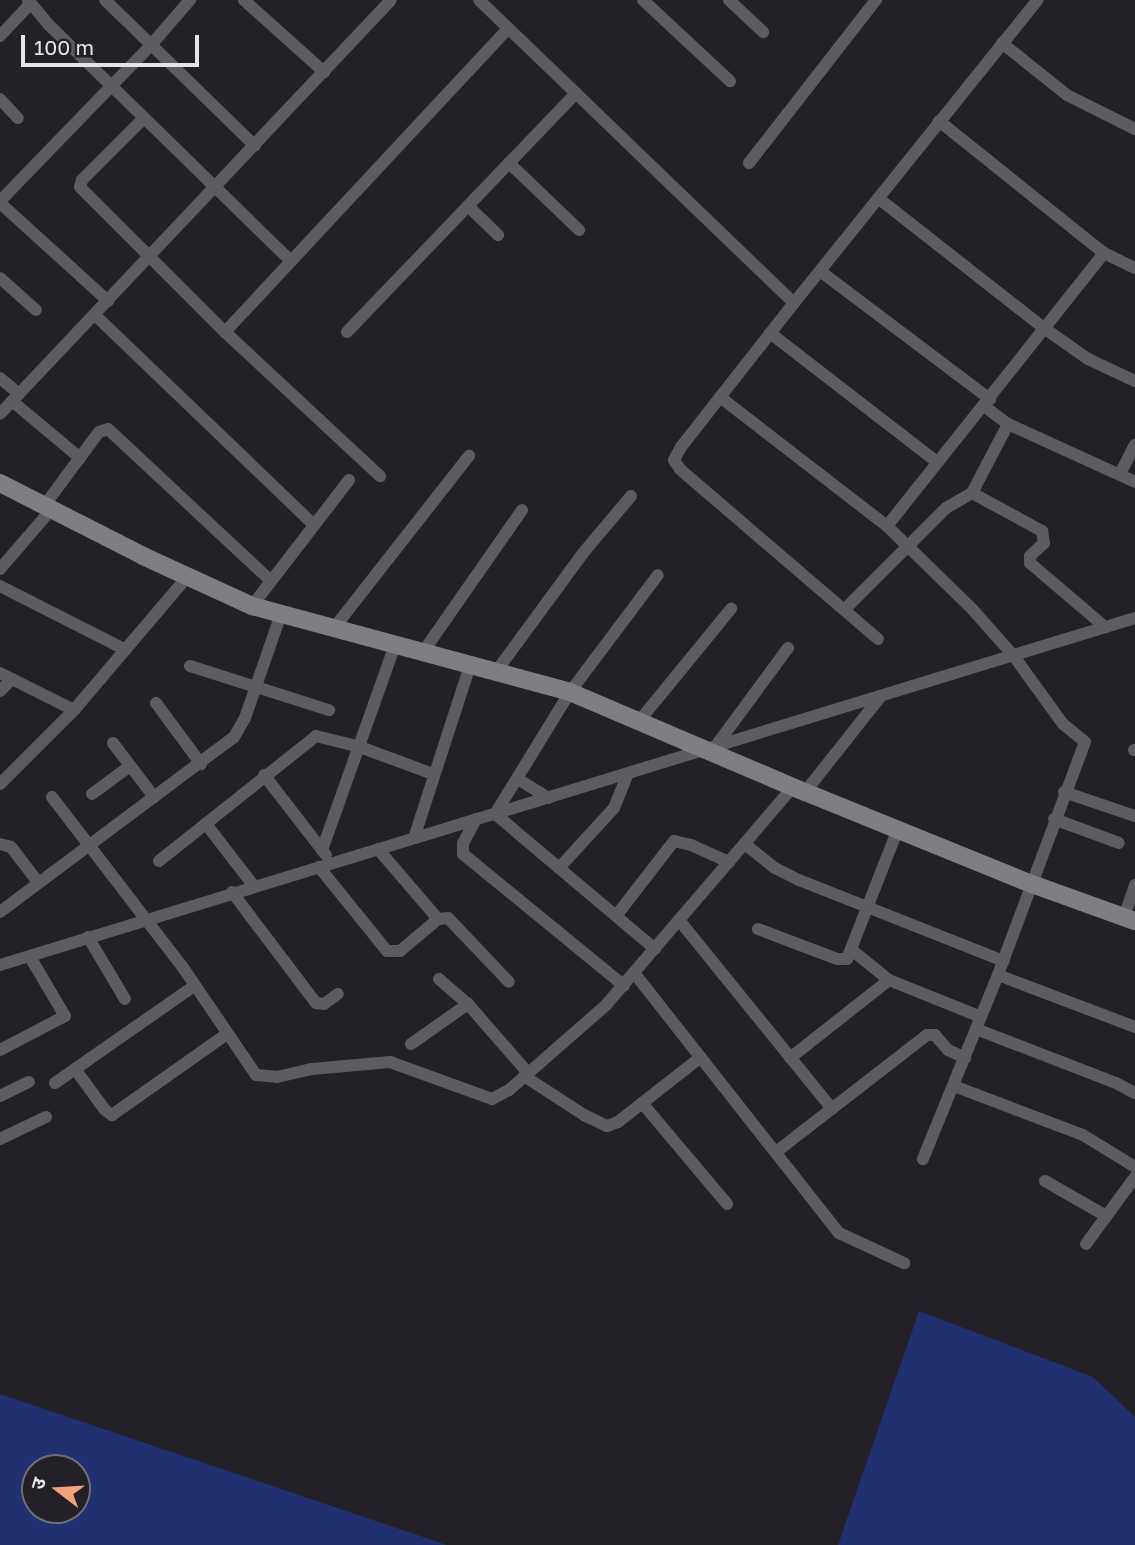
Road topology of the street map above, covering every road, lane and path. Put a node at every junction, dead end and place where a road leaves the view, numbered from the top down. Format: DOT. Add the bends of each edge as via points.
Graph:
graph roads {
  1 [pos="105,0"];
  2 [pos="190,0"];
  3 [pos="244,0"];
  4 [pos="391,0"];
  5 [pos="479,0"];
  6 [pos="643,0"];
  7 [pos="729,0"];
  8 [pos="876,0"];
  9 [pos="1038,0"];
  10 [pos="29,2"];
  11 [pos="508,28"];
  12 [pos="763,32"];
  13 [pos="0,36"];
  14 [pos="1002,43"];
  15 [pos="151,45"];
  16 [pos="324,72"];
  17 [pos="730,81"];
  18 [pos="111,85"];
  19 [pos="576,93"];
  20 [pos="0,99"];
  21 [pos="18,118"];
  22 [pos="144,118"];
  23 [pos="939,121"];
  24 [pos="1135,129"];
  25 [pos="255,146"];
  26 [pos="509,163"];
  27 [pos="749,163"];
  28 [pos="215,189"];
  29 [pos="878,198"];
  30 [pos="0,202"];
  31 [pos="468,206"];
  32 [pos="579,230"];
  33 [pos="498,235"];
  34 [pos="1104,253"];
  35 [pos="150,257"];
  36 [pos="291,261"];
  37 [pos="1135,268"];
  38 [pos="820,271"];
  39 [pos="0,278"];
  40 [pos="108,301"];
  41 [pos="794,303"];
  42 [pos="36,310"];
  43 [pos="95,316"];
  44 [pos="1044,328"];
  45 [pos="225,332"];
  46 [pos="347,332"];
  47 [pos="770,333"];
  48 [pos="0,379"];
  49 [pos="1135,382"];
  50 [pos="720,397"];
  51 [pos="16,398"];
  52 [pos="987,403"];
  53 [pos="0,414"];
  54 [pos="1009,424"];
  55 [pos="1135,445"];
  56 [pos="468,456"];
  57 [pos="80,458"];
  58 [pos="937,462"];
  59 [pos="1120,474"];
  60 [pos="380,475"];
  61 [pos="349,480"];
  62 [pos="1135,482"];
  63 [pos="0,483"];
  64 [pos="971,493"];
  65 [pos="631,496"];
  66 [pos="48,508"];
  67 [pos="523,510"];
  68 [pos="314,525"];
  69 [pos="887,526"];
  70 [pos="906,545"];
  71 [pos="0,569"];
  72 [pos="658,575"];
  73 [pos="187,577"];
  74 [pos="271,581"];
  75 [pos="0,586"];
  76 [pos="252,606"];
  77 [pos="845,608"];
  78 [pos="731,609"];
  79 [pos="281,614"];
  80 [pos="1135,618"];
  81 [pos="1105,627"];
  82 [pos="334,628"];
  83 [pos="878,639"];
  84 [pos="395,645"];
  85 [pos="788,648"];
  86 [pos="126,650"];
  87 [pos="423,652"];
  88 [pos="1013,655"];
  89 [pos="190,666"];
  90 [pos="470,666"];
  91 [pos="0,673"];
  92 [pos="495,673"];
  93 [pos="12,679"];
  94 [pos="255,687"];
  95 [pos="0,691"];
  96 [pos="570,692"];
  97 [pos="881,695"];
  98 [pos="156,704"];
  99 [pos="74,710"];
  100 [pos="328,710"];
  101 [pos="639,720"];
  102 [pos="113,743"];
  103 [pos="360,747"];
  104 [pos="710,749"];
  105 [pos="201,764"];
  106 [pos="130,766"];
  107 [pos="433,774"];
  108 [pos="628,774"];
  109 [pos="264,775"];
  110 [pos="518,779"];
  111 [pos="0,784"];
  112 [pos="799,789"];
  113 [pos="1064,792"];
  114 [pos="92,794"];
  115 [pos="52,797"];
  116 [pos="153,797"];
  117 [pos="548,798"];
  118 [pos="495,814"];
  119 [pos="1135,816"];
  120 [pos="1054,819"];
  121 [pos="476,820"];
  122 [pos="205,824"];
  123 [pos="898,829"];
  124 [pos="414,838"];
  125 [pos="1119,843"];
  126 [pos="0,844"];
  127 [pos="745,844"];
  128 [pos="87,845"];
  129 [pos="378,849"];
  130 [pos="322,850"];
  131 [pos="159,861"];
  132 [pos="729,862"];
  133 [pos="332,863"];
  134 [pos="318,867"];
  135 [pos="559,868"];
  136 [pos="38,882"];
  137 [pos="1032,884"];
  138 [pos="1135,885"];
  139 [pos="254,886"];
  140 [pos="232,892"];
  141 [pos="870,907"];
  142 [pos="0,912"];
  143 [pos="616,916"];
  144 [pos="438,919"];
  145 [pos="1129,919"];
  146 [pos="679,920"];
  147 [pos="148,921"];
  148 [pos="758,929"];
  149 [pos="88,937"];
  150 [pos="655,949"];
  151 [pos="853,951"];
  152 [pos="30,957"];
  153 [pos="1004,961"];
  154 [pos="2,962"];
  155 [pos="635,974"];
  156 [pos="998,975"];
  157 [pos="439,979"];
  158 [pos="889,980"];
  159 [pos="509,982"];
  160 [pos="194,986"];
  161 [pos="624,986"];
  162 [pos="338,994"];
  163 [pos="125,999"];
  164 [pos="468,1003"];
  165 [pos="978,1023"];
  166 [pos="1135,1027"];
  167 [pos="227,1034"];
  168 [pos="411,1044"];
  169 [pos="0,1049"];
  170 [pos="701,1057"];
  171 [pos="790,1058"];
  172 [pos="965,1058"];
  173 [pos="75,1069"];
  174 [pos="526,1074"];
  175 [pos="29,1082"];
  176 [pos="55,1083"];
  177 [pos="954,1086"];
  178 [pos="1135,1093"];
  179 [pos="0,1096"];
  180 [pos="642,1103"];
  181 [pos="832,1109"];
  182 [pos="46,1117"];
  183 [pos="0,1139"];
  184 [pos="776,1152"];
  185 [pos="923,1159"];
  186 [pos="1135,1167"];
  187 [pos="1135,1177"];
  188 [pos="1045,1181"];
  189 [pos="727,1204"];
  190 [pos="1105,1216"];
  191 [pos="1086,1244"];
  192 [pos="904,1264"];
  1 -- 15 [label="street"];
  2 -- 15 [label="street"];
  3 -- 16 [label="street"];
  4 -- 16 [label="street"];
  5 -- 11 [label="street"];
  6 -- 17 [label="street"];
  7 -- 12 [label="street"];
  8 -- 27 [label="street"];
  9 -- 14 [label="street"];
  10 -- 13 [label="street"];
  10 -- 18 [label="street"];
  11 -- 19 [label="street"];
  11 -- 36 [label="street"];
  14 -- 23 [label="street"];
  14 -- 24 [label="street" via="1067,95"];
  15 -- 18 [label="street"];
  15 -- 25 [label="street"];
  16 -- 25 [label="street"];
  18 -- 22 [label="street"];
  18 -- 30 [label="street"];
  19 -- 26 [label="street"];
  19 -- 41 [label="street"];
  20 -- 21 [label="street"];
  22 -- 28 [label="street"];
  22 -- 35 [label="street" via="80,187"];
  23 -- 29 [label="street"];
  23 -- 34 [label="street"];
  25 -- 28 [label="street"];
  26 -- 31 [label="street"];
  26 -- 32 [label="street"];
  28 -- 35 [label="street"];
  28 -- 36 [label="street"];
  29 -- 38 [label="street"];
  29 -- 44 [label="street"];
  30 -- 40 [label="street"];
  31 -- 33 [label="street"];
  31 -- 46 [label="street"];
  34 -- 37 [label="street"];
  34 -- 44 [label="street"];
  35 -- 40 [label="street"];
  35 -- 45 [label="street"];
  36 -- 45 [label="street"];
  38 -- 41 [label="street"];
  38 -- 52 [label="street"];
  39 -- 42 [label="street"];
  40 -- 43 [label="street"];
  41 -- 47 [label="street"];
  43 -- 51 [label="street"];
  43 -- 68 [label="street"];
  44 -- 49 [label="street" via="1088,359"];
  44 -- 52 [label="street"];
  45 -- 60 [label="street"];
  47 -- 50 [label="street"];
  47 -- 58 [label="street"];
  48 -- 51 [label="street"];
  50 -- 69 [label="street"];
  50 -- 77 [label="street" via="681,447 676,465"];
  51 -- 53 [label="street"];
  51 -- 57 [label="street"];
  52 -- 54 [label="street"];
  52 -- 58 [label="street"];
  54 -- 59 [label="street"];
  54 -- 64 [label="street"];
  55 -- 59 [label="street"];
  56 -- 82 [label="street"];
  57 -- 66 [label="street"];
  57 -- 74 [label="street" via="99,432 112,431"];
  58 -- 69 [label="street"];
  59 -- 62 [label="street"];
  61 -- 68 [label="street"];
  63 -- 66 [label="street"];
  64 -- 70 [label="street" via="946,508"];
  64 -- 81 [label="street" via="1042,531 1044,543 1030,556 1030,563"];
  65 -- 92 [label="street"];
  66 -- 71 [label="street"];
  66 -- 73 [label="street"];
  67 -- 87 [label="street"];
  68 -- 74 [label="street"];
  69 -- 70 [label="street"];
  70 -- 77 [label="street"];
  70 -- 88 [label="street"];
  72 -- 96 [label="street"];
  73 -- 76 [label="street"];
  73 -- 86 [label="street"];
  74 -- 76 [label="street"];
  75 -- 86 [label="street"];
  76 -- 79 [label="street"];
  77 -- 83 [label="street"];
  78 -- 101 [label="street"];
  79 -- 82 [label="street"];
  79 -- 94 [label="street"];
  80 -- 81 [label="street"];
  81 -- 88 [label="street"];
  82 -- 84 [label="street"];
  84 -- 87 [label="street"];
  84 -- 103 [label="street"];
  85 -- 104 [label="street"];
  86 -- 99 [label="street"];
  87 -- 90 [label="street"];
  88 -- 97 [label="street"];
  88 -- 113 [label="street" via="1063,724 1085,741"];
  89 -- 94 [label="street"];
  90 -- 92 [label="street"];
  90 -- 107 [label="street"];
  91 -- 93 [label="street"];
  92 -- 96 [label="street"];
  93 -- 95 [label="street"];
  93 -- 99 [label="street"];
  94 -- 100 [label="street"];
  94 -- 105 [label="street" via="240,729"];
  96 -- 101 [label="street"];
  96 -- 110 [label="street"];
  97 -- 104 [label="street"];
  97 -- 112 [label="street"];
  98 -- 105 [label="street"];
  99 -- 111 [label="street"];
  101 -- 104 [label="street"];
  102 -- 106 [label="street"];
  103 -- 107 [label="street"];
  103 -- 109 [label="street" via="316,736"];
  103 -- 130 [label="street"];
  104 -- 108 [label="street"];
  104 -- 112 [label="street"];
  105 -- 116 [label="street"];
  106 -- 114 [label="street"];
  106 -- 116 [label="street"];
  107 -- 124 [label="street"];
  108 -- 117 [label="street"];
  108 -- 135 [label="street" via="614,808"];
  109 -- 122 [label="street"];
  109 -- 130 [label="street"];
  110 -- 117 [label="street"];
  110 -- 118 [label="street"];
  112 -- 123 [label="street"];
  112 -- 127 [label="street"];
  113 -- 119 [label="street"];
  113 -- 120 [label="street"];
  115 -- 128 [label="street"];
  116 -- 128 [label="street"];
  117 -- 118 [label="street"];
  118 -- 121 [label="street"];
  118 -- 135 [label="street"];
  120 -- 125 [label="street"];
  120 -- 137 [label="street"];
  121 -- 124 [label="street"];
  121 -- 161 [label="street" via="463,843 463,854"];
  122 -- 131 [label="street"];
  122 -- 139 [label="street"];
  123 -- 137 [label="street"];
  123 -- 141 [label="street"];
  124 -- 129 [label="street"];
  126 -- 136 [label="street" via="11,847"];
  127 -- 132 [label="street"];
  127 -- 141 [label="street" via="775,869"];
  128 -- 136 [label="street"];
  128 -- 147 [label="street"];
  129 -- 133 [label="street"];
  129 -- 144 [label="street"];
  130 -- 133 [label="street"];
  132 -- 143 [label="street" via="674,841"];
  132 -- 146 [label="street"];
  133 -- 134 [label="street"];
  134 -- 139 [label="street"];
  134 -- 144 [label="street" via="387,951 400,951"];
  135 -- 143 [label="street"];
  136 -- 142 [label="street"];
  137 -- 145 [label="street"];
  137 -- 153 [label="street"];
  138 -- 145 [label="street"];
  139 -- 140 [label="street"];
  140 -- 147 [label="street"];
  140 -- 162 [label="street" via="316,1003 324,1004"];
  141 -- 151 [label="street"];
  141 -- 153 [label="street"];
  143 -- 150 [label="street"];
  144 -- 159 [label="street" via="453,922"];
  146 -- 150 [label="street"];
  146 -- 171 [label="street"];
  147 -- 149 [label="street"];
  147 -- 160 [label="street"];
  148 -- 151 [label="street" via="837,959 847,959"];
  149 -- 152 [label="street"];
  149 -- 163 [label="street"];
  150 -- 155 [label="street"];
  151 -- 158 [label="street"];
  152 -- 154 [label="street"];
  152 -- 169 [label="street" via="65,1016"];
  153 -- 156 [label="street"];
  155 -- 161 [label="street"];
  155 -- 170 [label="street"];
  156 -- 165 [label="street"];
  156 -- 166 [label="street"];
  157 -- 164 [label="street"];
  158 -- 165 [label="street"];
  158 -- 171 [label="street"];
  160 -- 167 [label="street"];
  160 -- 173 [label="street"];
  161 -- 174 [label="street"];
  164 -- 168 [label="street"];
  164 -- 174 [label="street"];
  165 -- 172 [label="street"];
  165 -- 178 [label="street"];
  167 -- 173 [label="street" via="112,1115"];
  167 -- 174 [label="street" via="261,1077 390,1062 492,1099"];
  170 -- 180 [label="street"];
  170 -- 184 [label="street"];
  171 -- 181 [label="street"];
  172 -- 177 [label="street"];
  172 -- 181 [label="street" via="930,1034"];
  173 -- 176 [label="street"];
  174 -- 180 [label="street" via="607,1126"];
  175 -- 179 [label="street"];
  177 -- 185 [label="street"];
  177 -- 186 [label="street" via="1083,1135"];
  180 -- 189 [label="street"];
  181 -- 184 [label="street"];
  182 -- 183 [label="street"];
  184 -- 192 [label="street" via="839,1233"];
  187 -- 190 [label="street"];
  188 -- 190 [label="street"];
  190 -- 191 [label="street"];
}
